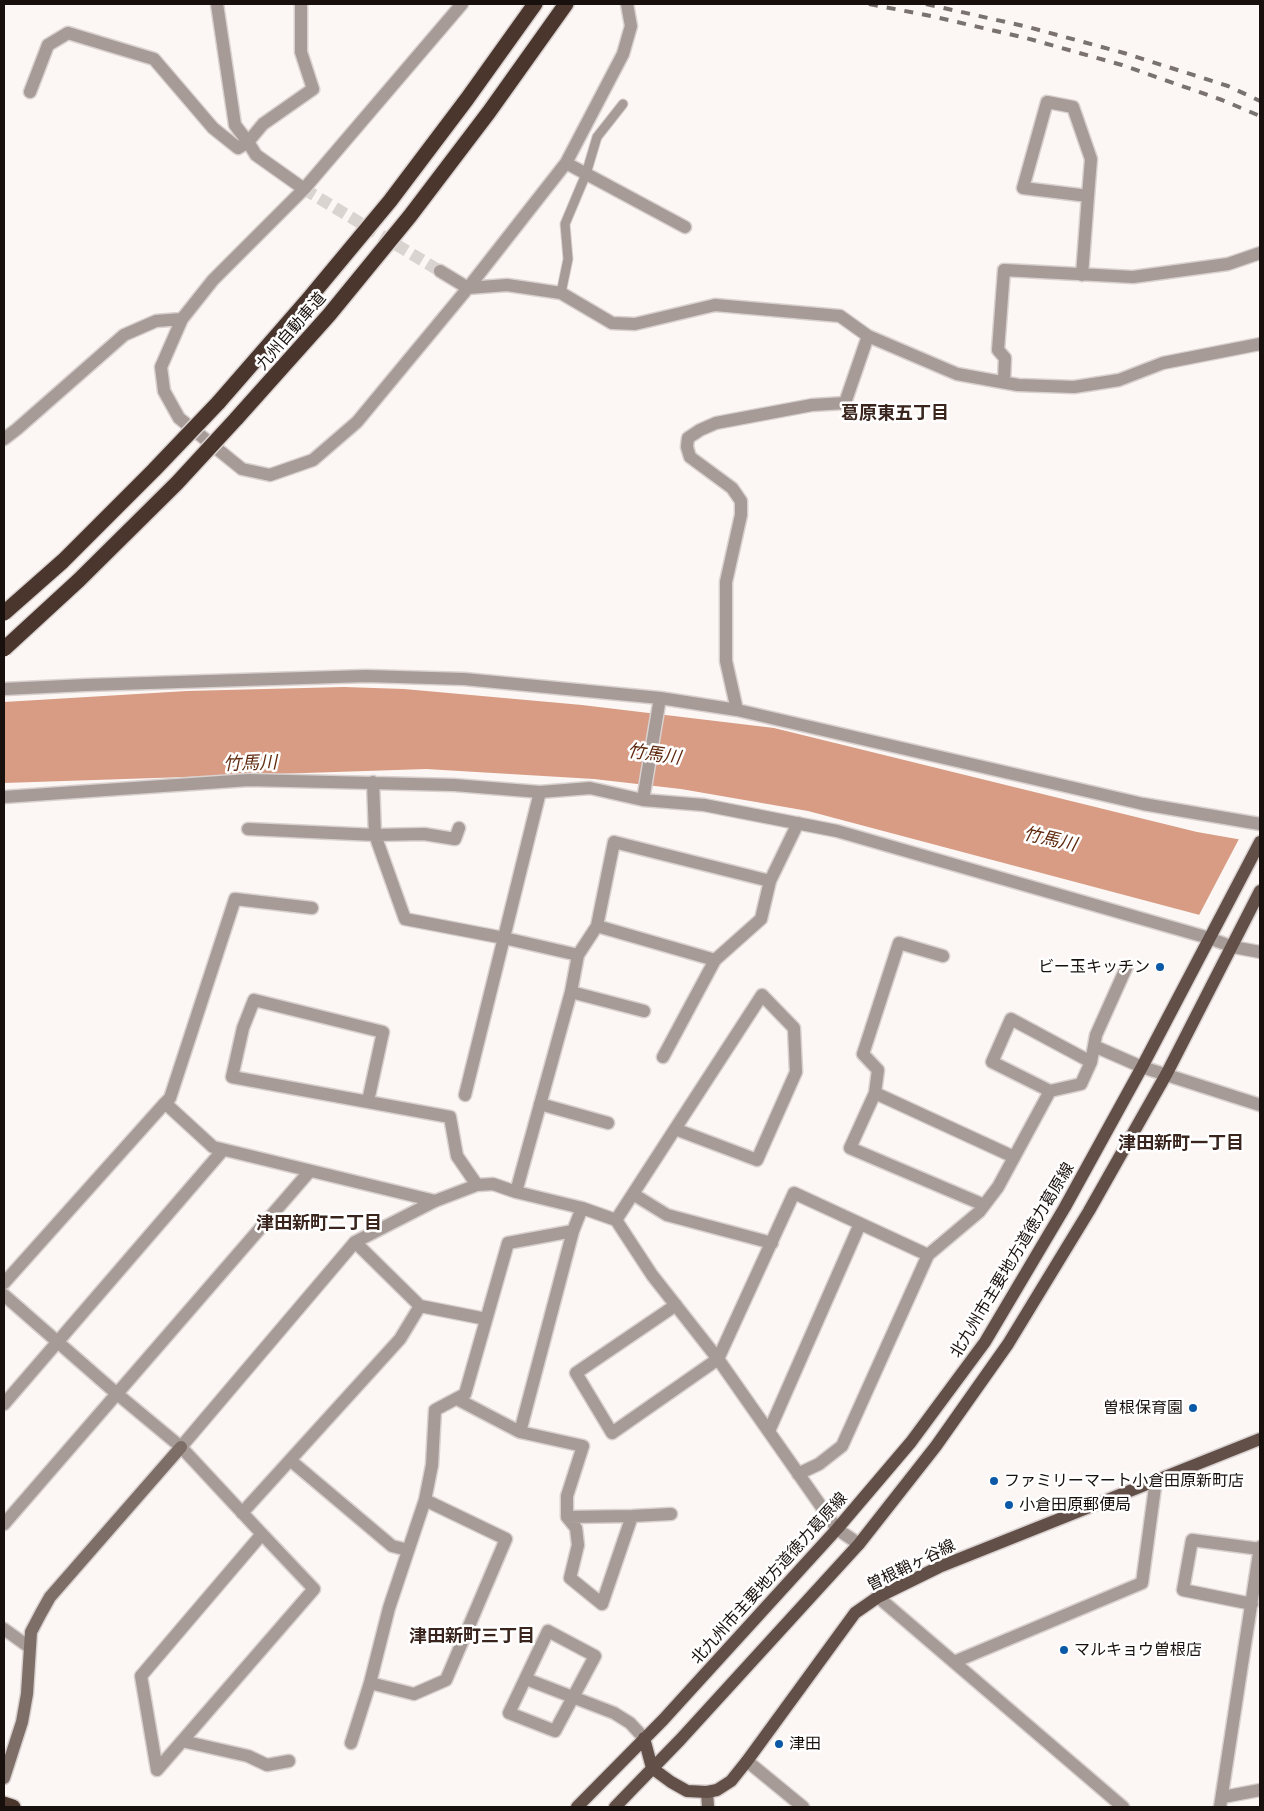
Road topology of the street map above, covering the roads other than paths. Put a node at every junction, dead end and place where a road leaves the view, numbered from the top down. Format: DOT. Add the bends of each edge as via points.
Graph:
graph roads {
  1 [pos="217,4"];
  2 [pos="301,4"];
  3 [pos="462,4"];
  4 [pos="535,4"];
  5 [pos="566,4"];
  6 [pos="627,4"];
  7 [pos="30,92"];
  8 [pos="623,104"];
  9 [pos="248,142"];
  10 [pos="566,163"];
  11 [pos="586,174"];
  12 [pos="304,189"];
  13 [pos="1088,196"];
  14 [pos="686,226"];
  15 [pos="1260,254"];
  16 [pos="440,271"];
  17 [pos="1082,275"];
  18 [pos="468,288"];
  19 [pos="561,294"];
  20 [pos="182,318"];
  21 [pos="868,336"];
  22 [pos="1260,344"];
  23 [pos="1004,382"];
  24 [pos="4,439"];
  25 [pos="4,613"];
  26 [pos="4,649"];
  27 [pos="4,689"];
  28 [pos="660,698"];
  29 [pos="737,710"];
  30 [pos="373,782"];
  31 [pos="540,792"];
  32 [pos="4,797"];
  33 [pos="643,800"];
  34 [pos="798,823"];
  35 [pos="1260,824"];
  36 [pos="459,828"];
  37 [pos="248,829"];
  38 [pos="375,835"];
  39 [pos="1260,842"];
  40 [pos="770,881"];
  41 [pos="1260,891"];
  42 [pos="312,908"];
  43 [pos="597,926"];
  44 [pos="504,938"];
  45 [pos="1209,938"];
  46 [pos="1235,941"];
  47 [pos="1260,952"];
  48 [pos="578,955"];
  49 [pos="943,956"];
  50 [pos="715,960"];
  51 [pos="1127,966"];
  52 [pos="571,992"];
  53 [pos="644,1011"];
  54 [pos="1094,1046"];
  55 [pos="663,1058"];
  56 [pos="1091,1062"];
  57 [pos="1142,1067"];
  58 [pos="1167,1073"];
  59 [pos="1050,1090"];
  60 [pos="874,1093"];
  61 [pos="465,1095"];
  62 [pos="368,1102"];
  63 [pos="165,1103"];
  64 [pos="540,1104"];
  65 [pos="1260,1105"];
  66 [pos="608,1123"];
  67 [pos="674,1130"];
  68 [pos="223,1150"];
  69 [pos="1014,1157"];
  70 [pos="309,1172"];
  71 [pos="476,1185"];
  72 [pos="516,1192"];
  73 [pos="633,1194"];
  74 [pos="435,1201"];
  75 [pos="984,1205"];
  76 [pos="582,1208"];
  77 [pos="616,1220"];
  78 [pos="860,1224"];
  79 [pos="573,1231"];
  80 [pos="355,1242"];
  81 [pos="772,1243"];
  82 [pos="928,1255"];
  83 [pos="4,1283"];
  84 [pos="4,1295"];
  85 [pos="676,1305"];
  86 [pos="420,1306"];
  87 [pos="486,1319"];
  88 [pos="57,1342"];
  89 [pos="718,1359"];
  90 [pos="116,1393"];
  91 [pos="457,1399"];
  92 [pos="4,1404"];
  93 [pos="769,1431"];
  94 [pos="520,1432"];
  95 [pos="1260,1439"];
  96 [pos="181,1447"];
  97 [pos="290,1460"];
  98 [pos="798,1474"];
  99 [pos="1156,1480"];
  100 [pos="425,1500"];
  101 [pos="242,1513"];
  102 [pos="671,1514"];
  103 [pos="632,1516"];
  104 [pos="567,1517"];
  105 [pos="4,1524"];
  106 [pos="837,1529"];
  107 [pos="262,1534"];
  108 [pos="859,1544"];
  109 [pos="1260,1549"];
  110 [pos="408,1550"];
  111 [pos="878,1597"];
  112 [pos="1252,1604"];
  113 [pos="4,1629"];
  114 [pos="29,1647"];
  115 [pos="954,1662"];
  116 [pos="526,1679"];
  117 [pos="370,1683"];
  118 [pos="572,1697"];
  119 [pos="644,1738"];
  120 [pos="182,1741"];
  121 [pos="351,1743"];
  122 [pos="289,1761"];
  123 [pos="747,1761"];
  124 [pos="652,1768"];
  125 [pos="4,1778"];
  126 [pos="1260,1790"];
  127 [pos="707,1792"];
  128 [pos="1221,1802"];
  129 [pos="4,1804"];
  130 [pos="13,1807"];
  131 [pos="576,1807"];
  132 [pos="615,1807"];
  133 [pos="708,1807"];
  134 [pos="803,1807"];
  135 [pos="1123,1807"];
  1 -- 9 [label="street" via="235,125"];
  2 -- 9 [label="street" via="301,52 313,89 263,124"];
  3 -- 12 [label="street"];
  4 -- 25 [label="highway, 九州自動車道, bridge" via="390,201 218,403 70,554"];
  5 -- 26 [label="highway, 九州自動車道, bridge" via="410,216 329,315 177,483"];
  6 -- 10 [label="street" via="631,26 623,54"];
  7 -- 9 [label="street" via="48,45 68,34 154,59 213,128 238,148"];
  8 -- 11 [label="lane" via="597,137"];
  9 -- 12 [label="street" via="256,155"];
  10 -- 11 [label="street"];
  10 -- 18 [label="street"];
  11 -- 14 [label="street"];
  11 -- 19 [label="lane" via="565,224 568,259"];
  12 -- 20 [label="street" via="212,280"];
  13 -- 13 [label="street" via="1091,159 1073,107 1047,102 1023,188"];
  13 -- 17 [label="street"];
  15 -- 17 [label="street" via="1228,264 1133,277"];
  16 -- 18 [label="street"];
  17 -- 23 [label="street" via="1004,270 998,350 1004,358"];
  18 -- 19 [label="street" via="507,285"];
  18 -- 20 [label="street" via="357,422 313,460 270,474 242,469 179,418 164,391 162,367"];
  19 -- 21 [label="street" via="612,323 635,324 715,305 840,316"];
  20 -- 24 [label="street" via="156,321 124,335"];
  21 -- 23 [label="street" via="957,374"];
  21 -- 29 [label="street" via="845,403 812,405 716,423 688,438 686,447 690,457 732,488 741,500 741,515 726,582 726,661"];
  22 -- 23 [label="street" via="1163,363 1119,380 1074,387"];
  27 -- 28 [label="street" via="366,676 464,679"];
  28 -- 29 [label="street"];
  28 -- 33 [label="street"];
  29 -- 35 [label="street" via="1143,804"];
  30 -- 31 [label="street"];
  30 -- 32 [label="street" via="249,780"];
  30 -- 38 [label="street"];
  31 -- 33 [label="street" via="590,788"];
  31 -- 44 [label="street"];
  33 -- 34 [label="street" via="704,805"];
  34 -- 40 [label="street"];
  34 -- 45 [label="street" via="837,830"];
  36 -- 38 [label="street" via="455,839 424,834"];
  37 -- 38 [label="street"];
  38 -- 44 [label="street" via="406,919"];
  39 -- 45 [label="main road, 北九州市主要地方道徳力葛原線"];
  40 -- 43 [label="street" via="614,842"];
  40 -- 50 [label="street" via="761,919"];
  41 -- 46 [label="main road"];
  42 -- 63 [label="street" via="235,899 170,1098"];
  43 -- 48 [label="street"];
  43 -- 50 [label="street"];
  44 -- 48 [label="street"];
  44 -- 61 [label="street"];
  45 -- 46 [label="street"];
  45 -- 57 [label="main road, 北九州市主要地方道徳力葛原線"];
  46 -- 47 [label="street"];
  46 -- 58 [label="main road"];
  48 -- 52 [label="street"];
  49 -- 60 [label="street" via="899,943 863,1054 878,1070"];
  50 -- 55 [label="street"];
  51 -- 54 [label="street"];
  52 -- 53 [label="street"];
  52 -- 64 [label="street"];
  54 -- 56 [label="street"];
  54 -- 57 [label="street"];
  56 -- 59 [label="street" via="1081,1084"];
  56 -- 59 [label="street" via="1010,1019 992,1062"];
  57 -- 58 [label="street"];
  57 -- 106 [label="main road, 北九州市主要地方道徳力葛原線" via="1065,1207 985,1342 911,1442"];
  58 -- 65 [label="street"];
  58 -- 108 [label="main road" via="1089,1211 1008,1344 936,1446"];
  59 -- 69 [label="street"];
  60 -- 69 [label="street"];
  60 -- 75 [label="street" via="850,1148"];
  62 -- 62 [label="street" via="232,1077 243,1028 254,1000 383,1032"];
  62 -- 71 [label="street" via="450,1117 457,1156"];
  63 -- 68 [label="street" via="213,1148"];
  63 -- 83 [label="street"];
  64 -- 66 [label="street"];
  64 -- 72 [label="street"];
  67 -- 67 [label="street" via="736,1035 762,995 794,1028 796,1072 757,1160"];
  67 -- 73 [label="street"];
  68 -- 70 [label="street"];
  68 -- 88 [label="street"];
  69 -- 75 [label="street"];
  70 -- 74 [label="street"];
  70 -- 90 [label="street"];
  71 -- 72 [label="street" via="493,1184"];
  71 -- 74 [label="street"];
  72 -- 76 [label="street"];
  73 -- 77 [label="street"];
  73 -- 81 [label="street" via="667,1215"];
  74 -- 80 [label="street"];
  75 -- 82 [label="street"];
  76 -- 77 [label="street"];
  76 -- 79 [label="street"];
  77 -- 85 [label="street"];
  78 -- 81 [label="street" via="794,1193"];
  78 -- 82 [label="street"];
  78 -- 93 [label="street"];
  79 -- 87 [label="street" via="508,1243"];
  79 -- 94 [label="street"];
  80 -- 86 [label="street"];
  80 -- 96 [label="street"];
  81 -- 89 [label="street"];
  82 -- 98 [label="street" via="842,1446 819,1464"];
  84 -- 88 [label="street"];
  85 -- 89 [label="street"];
  85 -- 89 [label="street" via="576,1373 612,1433"];
  86 -- 87 [label="street"];
  86 -- 97 [label="street" via="400,1339"];
  87 -- 91 [label="street" via="465,1394"];
  88 -- 90 [label="street"];
  88 -- 92 [label="street"];
  89 -- 93 [label="street"];
  90 -- 96 [label="street"];
  90 -- 105 [label="street"];
  91 -- 94 [label="street"];
  91 -- 100 [label="street" via="435,1410 432,1465"];
  93 -- 98 [label="street"];
  94 -- 104 [label="street" via="583,1446 567,1496"];
  95 -- 99 [label="main road, 曽根鞘ヶ谷線"];
  96 -- 101 [label="street"];
  96 -- 114 [label="street" via="50,1597 31,1632"];
  97 -- 101 [label="street"];
  97 -- 110 [label="street" via="392,1546"];
  98 -- 106 [label="street"];
  99 -- 111 [label="main road, 曽根鞘ヶ谷線" via="939,1567"];
  99 -- 115 [label="street" via="1142,1583"];
  100 -- 110 [label="street"];
  100 -- 117 [label="street" via="506,1539 446,1680 414,1694"];
  101 -- 107 [label="street"];
  102 -- 103 [label="street"];
  103 -- 104 [label="street"];
  103 -- 104 [label="street" via="602,1604 570,1578 578,1546 576,1528"];
  106 -- 108 [label="street"];
  106 -- 119 [label="main road, 北九州市主要地方道徳力葛原線"];
  107 -- 120 [label="street" via="314,1588"];
  107 -- 120 [label="street" via="141,1676 157,1770"];
  108 -- 124 [label="main road"];
  109 -- 112 [label="street"];
  109 -- 112 [label="street" via="1192,1540 1183,1590"];
  110 -- 117 [label="street"];
  111 -- 115 [label="street"];
  111 -- 123 [label="main road, 曽根鞘ヶ谷線" via="855,1613"];
  112 -- 128 [label="street"];
  113 -- 114 [label="street"];
  114 -- 125 [label="street" via="22,1722"];
  115 -- 135 [label="street"];
  116 -- 118 [label="street"];
  116 -- 118 [label="street" via="509,1713 555,1732"];
  116 -- 118 [label="street" via="548,1631 594,1656"];
  117 -- 121 [label="street"];
  118 -- 119 [label="street" via="614,1712"];
  119 -- 124 [label="main road"];
  119 -- 131 [label="main road"];
  120 -- 122 [label="street" via="248,1756 267,1766"];
  123 -- 127 [label="main road, 曽根鞘ヶ谷線" via="725,1786"];
  123 -- 134 [label="street"];
  124 -- 127 [label="main road" via="687,1791"];
  124 -- 132 [label="main road"];
  126 -- 128 [label="street"];
  127 -- 133 [label="street"];
  129 -- 130 [label="highway"];
}
